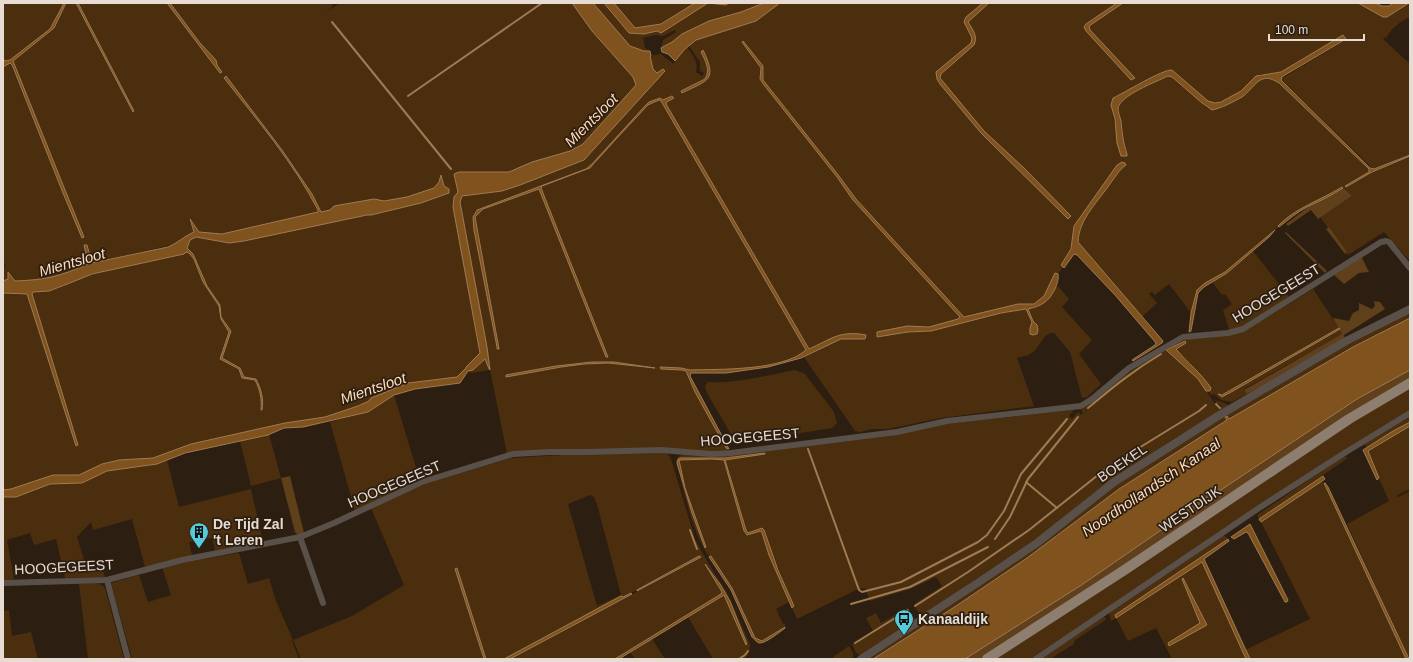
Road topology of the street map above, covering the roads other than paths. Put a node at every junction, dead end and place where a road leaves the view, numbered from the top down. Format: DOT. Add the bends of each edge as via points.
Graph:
graph roads {
  1 [pos="1410,268"];
  2 [pos="1410,309"];
  3 [pos="1410,383"];
  4 [pos="1410,413"];
  5 [pos="300,537"];
  6 [pos="108,580"];
  7 [pos="3,583"];
  8 [pos="323,603"];
  9 [pos="128,659"];
  10 [pos="861,659"];
  11 [pos="987,659"];
  12 [pos="1036,659"];
  1 -- 5 [label="street, HOOGEGEEST" via="1389,242 1381,242 1243,329 1228,333 1186,336 1158,350 1129,368 1081,406 947,421 897,432 731,453 661,450 513,454 422,482"];
  2 -- 10 [label="street, BOEKEL" via="1348,340 1229,409 1114,482 1037,542"];
  3 -- 11 [label="main road, WESTDIJK" via="1343,422"];
  4 -- 12 [label="street" via="1259,508"];
  5 -- 6 [label="street, HOOGEGEEST" via="182,560"];
  5 -- 8 [label="street"];
  6 -- 7 [label="street, HOOGEGEEST"];
  6 -- 9 [label="street"];
}
